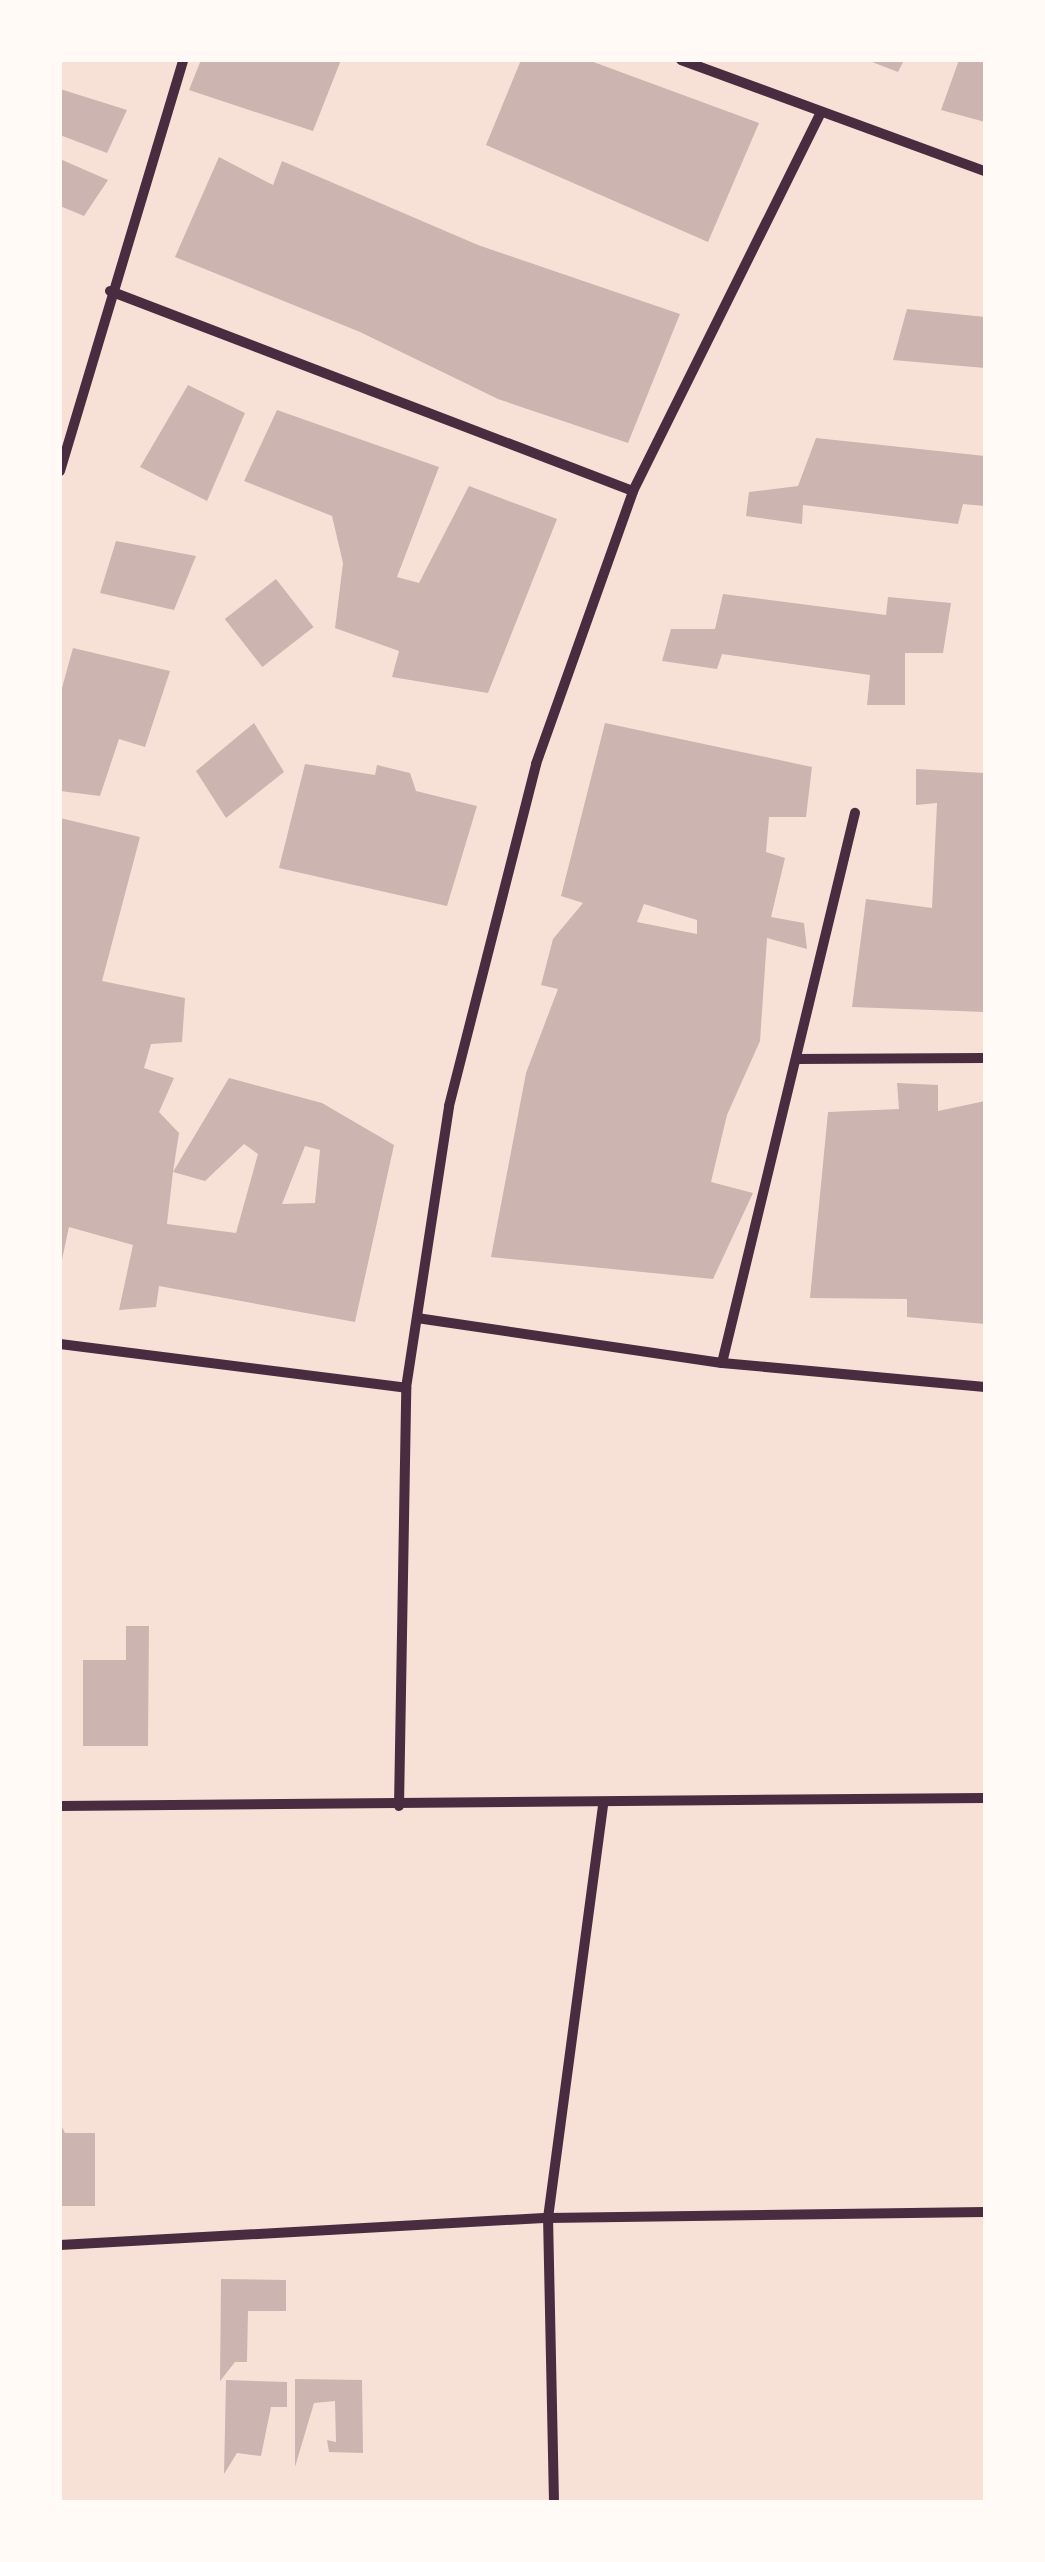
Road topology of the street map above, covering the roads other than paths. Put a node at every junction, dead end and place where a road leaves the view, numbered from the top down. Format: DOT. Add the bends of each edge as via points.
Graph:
graph roads {
  1 [pos="183,60"];
  2 [pos="681,60"];
  3 [pos="820,114"];
  4 [pos="985,170"];
  5 [pos="110,291"];
  6 [pos="60,471"];
  7 [pos="633,491"];
  8 [pos="855,814"];
  9 [pos="985,1058"];
  10 [pos="796,1059"];
  11 [pos="417,1318"];
  12 [pos="60,1344"];
  13 [pos="722,1363"];
  14 [pos="985,1387"];
  15 [pos="406,1388"];
  16 [pos="985,1798"];
  17 [pos="604,1804"];
  18 [pos="60,1806"];
  19 [pos="399,1806"];
  20 [pos="985,2212"];
  21 [pos="548,2218"];
  22 [pos="60,2245"];
  23 [pos="554,2502"];
  1 -- 5 [label="street"];
  2 -- 3 [label="street"];
  3 -- 4 [label="street"];
  3 -- 7 [label="street"];
  5 -- 6 [label="street"];
  5 -- 7 [label="street"];
  7 -- 11 [label="street" via="531,784 449,1106"];
  8 -- 10 [label="street"];
  9 -- 10 [label="street"];
  10 -- 13 [label="street"];
  11 -- 13 [label="street"];
  11 -- 15 [label="street"];
  12 -- 15 [label="street"];
  13 -- 14 [label="street"];
  15 -- 19 [label="street"];
  16 -- 17 [label="street"];
  17 -- 19 [label="street"];
  17 -- 21 [label="street"];
  18 -- 19 [label="street"];
  20 -- 21 [label="street"];
  21 -- 22 [label="street"];
  21 -- 23 [label="street"];
}
